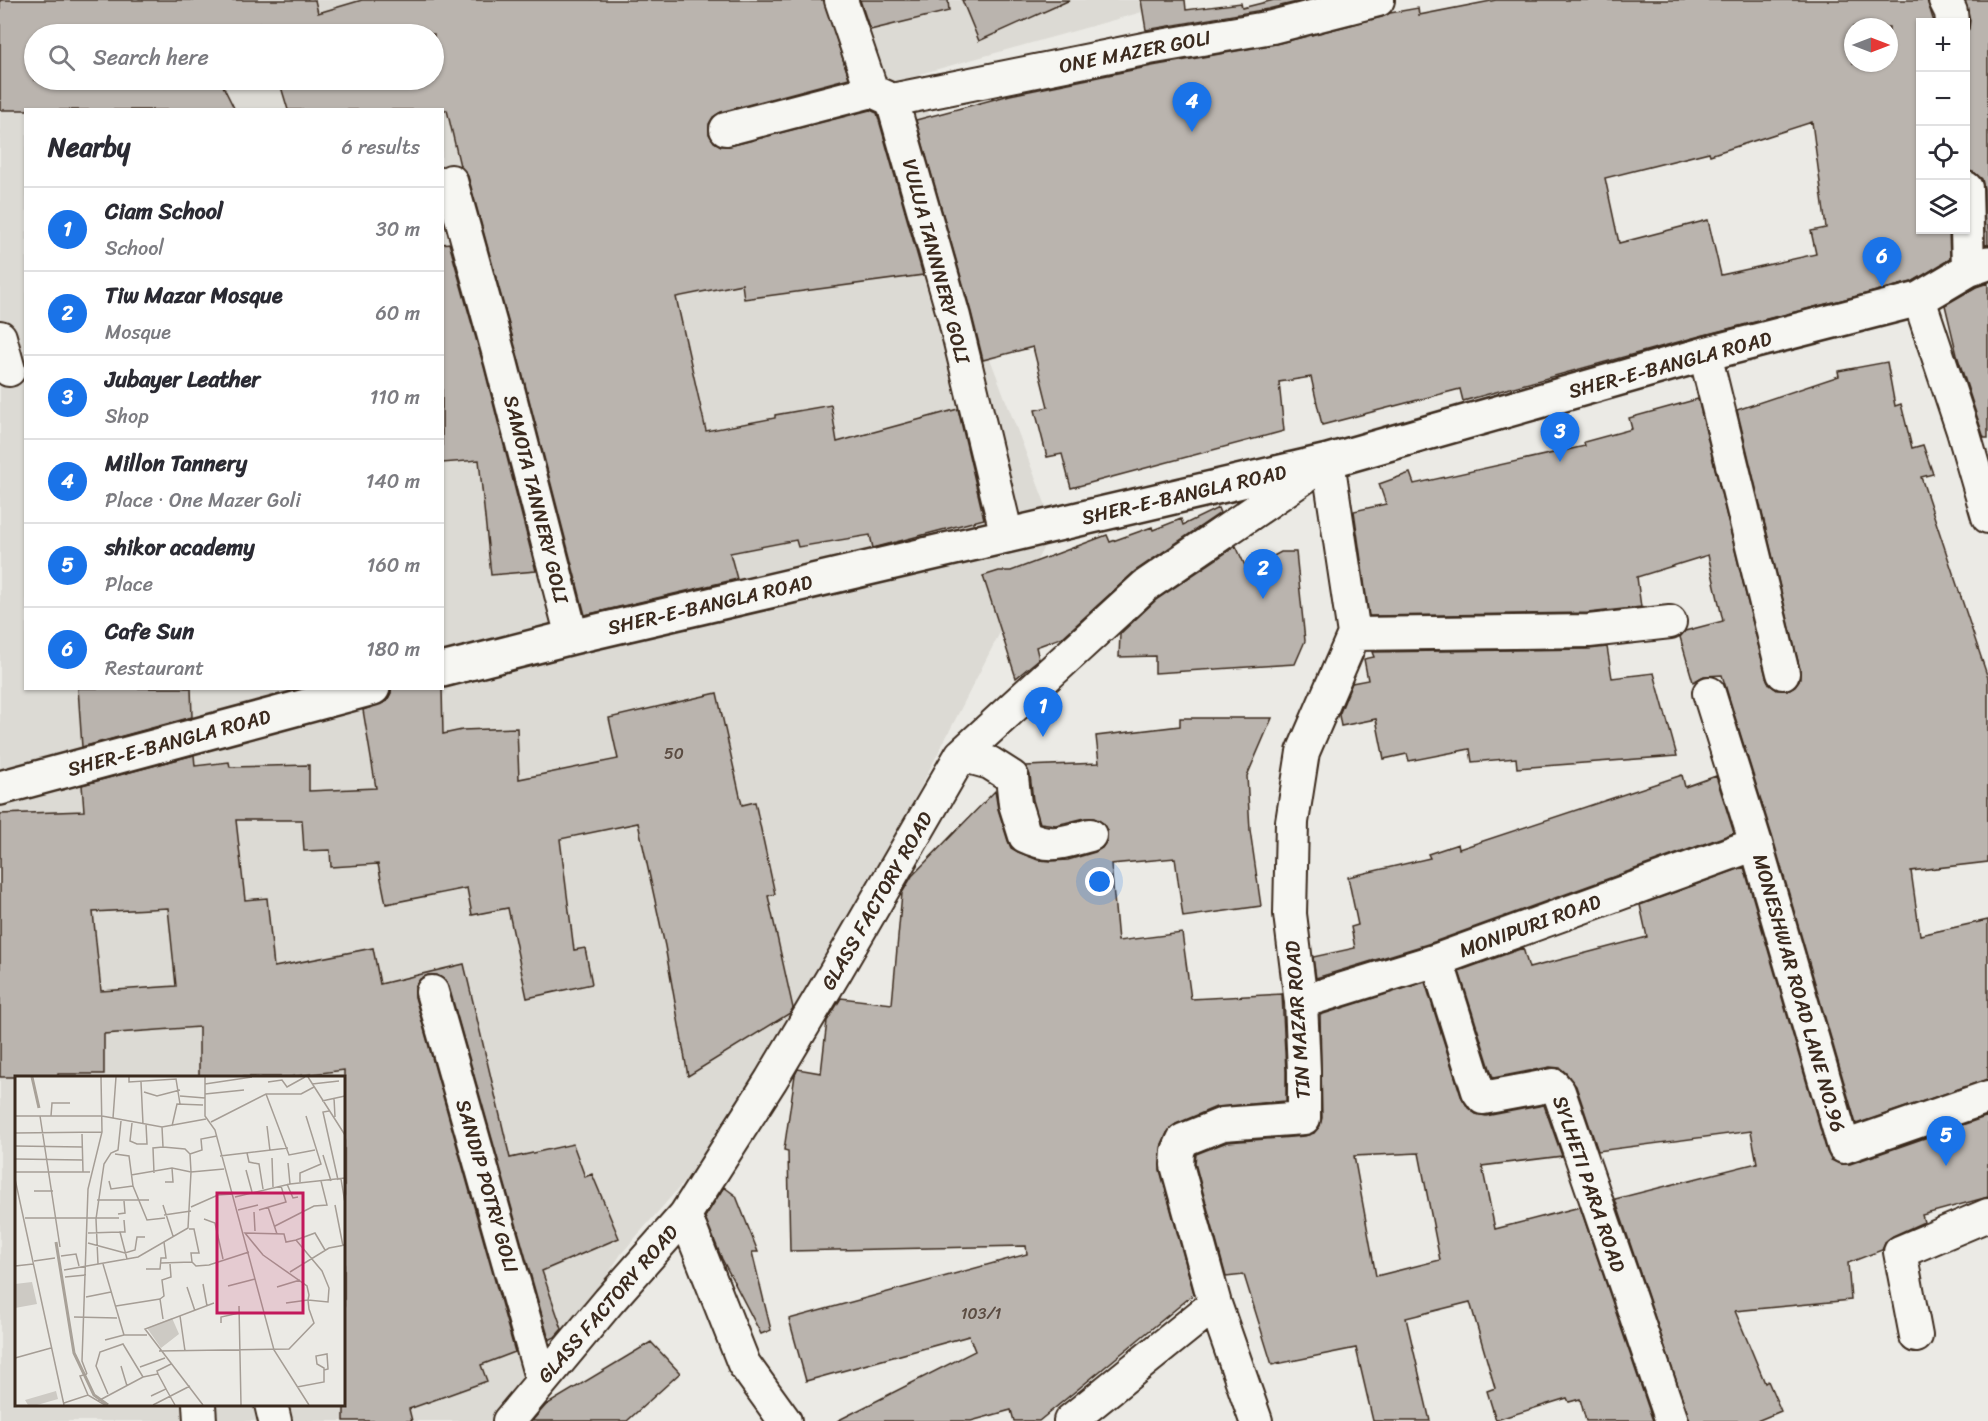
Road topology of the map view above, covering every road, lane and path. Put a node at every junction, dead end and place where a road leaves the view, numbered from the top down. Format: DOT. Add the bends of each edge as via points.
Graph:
graph roads {
  1 [pos="841,0"];
  2 [pos="1378,0"];
  3 [pos="1945,0"];
  4 [pos="1952,18"];
  5 [pos="882,95"];
  6 [pos="726,129"];
  7 [pos="451,182"];
  8 [pos="1970,218"];
  9 [pos="1978,266"];
  10 [pos="1919,299"];
  11 [pos="0,337"];
  12 [pos="1706,354"];
  13 [pos="12,370"];
  14 [pos="1328,461"];
  15 [pos="1988,517"];
  16 [pos="1007,536"];
  17 [pos="1670,622"];
  18 [pos="1354,634"];
  19 [pos="572,637"];
  20 [pos="444,669"];
  21 [pos="1784,673"];
  22 [pos="366,690"];
  23 [pos="1709,693"];
  24 [pos="961,755"];
  25 [pos="0,788"];
  26 [pos="1090,835"];
  27 [pos="1756,844"];
  28 [pos="1437,960"];
  29 [pos="432,992"];
  30 [pos="1301,1002"];
  31 [pos="1988,1096"];
  32 [pos="685,1215"];
  33 [pos="1988,1215"];
  34 [pos="1215,1304"];
  35 [pos="1916,1335"];
  36 [pos="542,1381"];
  37 [pos="199,1406"];
  38 [pos="272,1406"];
  39 [pos="200,1421"];
  40 [pos="275,1421"];
  41 [pos="509,1421"];
  42 [pos="785,1421"];
  43 [pos="1070,1421"];
  44 [pos="1256,1421"];
  45 [pos="1672,1421"];
  1 -- 5 [label="street, VULUA TANNNERY GOLI"];
  2 -- 5 [label="street, ONE MAZER GOLI" via="1272,27"];
  3 -- 4 [label="street"];
  5 -- 6 [label="street, ONE MAZER GOLI"];
  5 -- 16 [label="street, VULUA TANNNERY GOLI" via="954,317"];
  7 -- 19 [label="street, SAMOTA TANNERY GOLI"];
  8 -- 9 [label="street"];
  9 -- 10 [label="street, SHER-E-BANGLA ROAD"];
  10 -- 12 [label="street, SHER-E-BANGLA ROAD"];
  10 -- 15 [label="street"];
  11 -- 13 [label="street"];
  12 -- 14 [label="street, SHER-E-BANGLA ROAD"];
  12 -- 21 [label="street"];
  14 -- 16 [label="street, SHER-E-BANGLA ROAD"];
  14 -- 18 [label="street"];
  14 -- 24 [label="street, GLASS FACTORY ROAD" via="1144,586"];
  16 -- 19 [label="street, SHER-E-BANGLA ROAD"];
  17 -- 18 [label="street" via="1589,630"];
  18 -- 30 [label="street, TIN MAZAR ROAD" via="1303,752 1292,822 1290,914"];
  19 -- 20 [label="street, SHER-E-BANGLA ROAD"];
  22 -- 25 [label="street, SHER-E-BANGLA ROAD"];
  23 -- 27 [label="street, MONESHWAR ROAD LANE NO.96"];
  24 -- 26 [label="street" via="990,764 1012,777 1025,836 1041,844"];
  24 -- 32 [label="street, GLASS FACTORY ROAD" via="789,1050"];
  27 -- 28 [label="street, MONIPURI ROAD"];
  27 -- 31 [label="street, MONESHWAR ROAD LANE NO.96" via="1844,1148"];
  28 -- 30 [label="street, MONIPURI ROAD"];
  28 -- 45 [label="street, SYLHETI PARA ROAD" via="1483,1098 1553,1085 1559,1092"];
  29 -- 36 [label="street, SANDIP POTRY GOLI"];
  30 -- 34 [label="street, TIN MAZAR ROAD" via="1304,1118 1223,1124 1183,1140 1178,1151 1180,1178"];
  32 -- 36 [label="street, GLASS FACTORY ROAD"];
  32 -- 42 [label="street" via="744,1364"];
  33 -- 35 [label="street" via="1900,1252"];
  34 -- 43 [label="street"];
  34 -- 44 [label="street"];
  36 -- 41 [label="street, GLASS FACTORY ROAD"];
  37 -- 39 [label="street"];
  38 -- 40 [label="street"];
}
